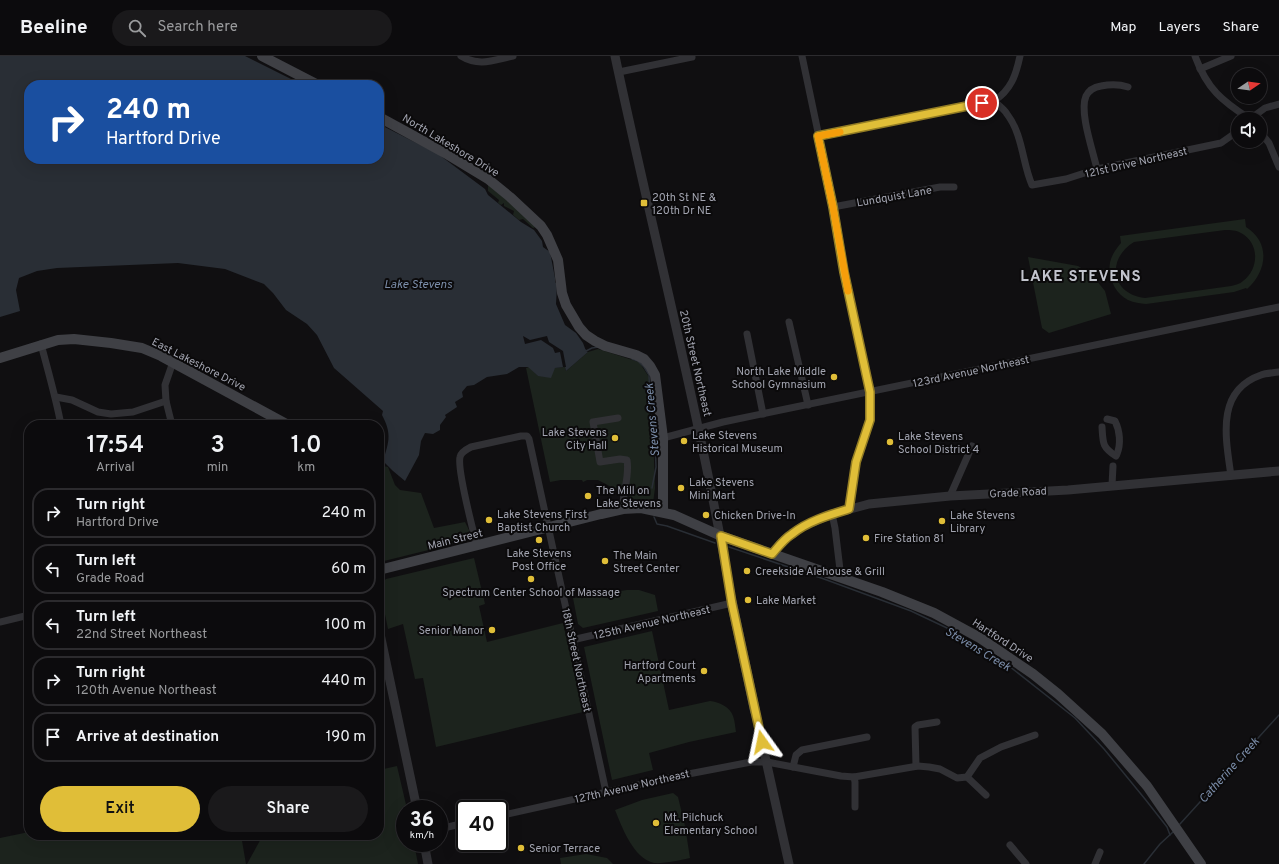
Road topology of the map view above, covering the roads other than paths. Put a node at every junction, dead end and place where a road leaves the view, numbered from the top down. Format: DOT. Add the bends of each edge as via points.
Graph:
graph roads {
  1 [pos="262,56"];
  2 [pos="461,56"];
  3 [pos="513,56"];
  4 [pos="615,56"];
  5 [pos="802,56"];
  6 [pos="1020,56"];
  7 [pos="1195,56"];
  8 [pos="1231,56"];
  9 [pos="692,57"];
  10 [pos="487,59"];
  11 [pos="1200,69"];
  12 [pos="619,72"];
  13 [pos="308,80"];
  14 [pos="1128,87"];
  15 [pos="994,100"];
  16 [pos="1279,104"];
  17 [pos="1240,112"];
  18 [pos="1260,112"];
  19 [pos="384,120"];
  20 [pos="818,136"];
  21 [pos="1231,136"];
  22 [pos="1267,141"];
  23 [pos="1279,167"];
  24 [pos="1097,169"];
  25 [pos="954,187"];
  26 [pos="833,207"];
  27 [pos="1279,307"];
  28 [pos="789,322"];
  29 [pos="746,334"];
  30 [pos="41,344"];
  31 [pos="0,358"];
  32 [pos="173,362"];
  33 [pos="1279,373"];
  34 [pos="870,392"];
  35 [pos="56,398"];
  36 [pos="166,401"];
  37 [pos="808,405"];
  38 [pos="763,414"];
  39 [pos="618,418"];
  40 [pos="1107,419"];
  41 [pos="60,420"];
  42 [pos="171,420"];
  43 [pos="279,420"];
  44 [pos="1102,427"];
  45 [pos="698,428"];
  46 [pos="663,438"];
  47 [pos="972,446"];
  48 [pos="1113,466"];
  49 [pos="1279,471"];
  50 [pos="1231,476"];
  51 [pos="1112,485"];
  52 [pos="950,496"];
  53 [pos="624,509"];
  54 [pos="849,509"];
  55 [pos="663,512"];
  56 [pos="832,514"];
  57 [pos="548,527"];
  58 [pos="722,542"];
  59 [pos="477,546"];
  60 [pos="772,554"];
  61 [pos="384,569"];
  62 [pos="840,578"];
  63 [pos="732,604"];
  64 [pos="24,616"];
  65 [pos="0,622"];
  66 [pos="572,640"];
  67 [pos="384,653"];
  68 [pos="756,711"];
  69 [pos="937,722"];
  70 [pos="1035,735"];
  71 [pos="867,737"];
  72 [pos="767,762"];
  73 [pos="793,766"];
  74 [pos="916,766"];
  75 [pos="854,777"];
  76 [pos="968,777"];
  77 [pos="606,792"];
  78 [pos="986,795"];
  79 [pos="415,800"];
  80 [pos="855,807"];
  81 [pos="508,814"];
  82 [pos="1010,845"];
  83 [pos="426,852"];
  84 [pos="1100,852"];
  85 [pos="428,864"];
  86 [pos="789,864"];
  87 [pos="1026,864"];
  88 [pos="1095,864"];
  89 [pos="1201,864"];
  1 -- 13 [label="main road"];
  2 -- 10 [label="street" via="468,61 476,62"];
  3 -- 10 [label="street"];
  4 -- 12 [label="street, 20th Street Northeast"];
  5 -- 20 [label="street"];
  6 -- 15 [label="street" via="1010,85"];
  7 -- 11 [label="street"];
  8 -- 11 [label="street"];
  9 -- 12 [label="street"];
  11 -- 17 [label="street" via="1217,95"];
  12 -- 45 [label="street, 20th Street Northeast"];
  14 -- 24 [label="street" via="1112,84 1092,89 1087,94 1084,113"];
  15 -- 20 [label="street"];
  15 -- 24 [label="street, 121st Drive Northeast" via="1008,114 1019,138 1032,185 1066,179"];
  16 -- 18 [label="street"];
  19 -- 46 [label="main road, North Lakeshore Drive" via="488,179 510,196 540,226 554,248 562,293 579,327 595,341 636,355 650,366 655,375"];
  20 -- 26 [label="street"];
  21 -- 24 [label="street, 121st Drive Northeast" via="1221,143"];
  22 -- 23 [label="street"];
  25 -- 26 [label="street, Lundquist Lane" via="940,187"];
  26 -- 34 [label="street"];
  27 -- 34 [label="street, 123rd Avenue Northeast"];
  28 -- 37 [label="street"];
  29 -- 38 [label="street"];
  30 -- 31 [label="main road, East Lakeshore Drive"];
  30 -- 32 [label="main road, East Lakeshore Drive" via="74,339 111,343 142,348"];
  30 -- 35 [label="street"];
  32 -- 36 [label="street" via="165,385"];
  32 -- 43 [label="main road, East Lakeshore Drive"];
  33 -- 50 [label="street" via="1261,375 1250,380 1239,389 1231,402 1226,416"];
  34 -- 37 [label="street, 123rd Avenue Northeast"];
  34 -- 54 [label="street" via="870,420 856,462"];
  35 -- 36 [label="street" via="72,400 98,412 111,414 133,412"];
  35 -- 41 [label="street"];
  36 -- 42 [label="street"];
  37 -- 38 [label="street, 123rd Avenue Northeast"];
  38 -- 45 [label="street, 123rd Avenue Northeast"];
  39 -- 53 [label="street" via="593,422 600,462 626,460 628,469"];
  40 -- 44 [label="street" via="1115,421 1118,428 1119,448 1116,455 1106,450"];
  45 -- 46 [label="street, 123rd Avenue Northeast"];
  45 -- 58 [label="street, 20th Street Northeast"];
  46 -- 55 [label="main road, North Lakeshore Drive"];
  47 -- 52 [label="street"];
  48 -- 51 [label="street"];
  49 -- 50 [label="street, Grade Road"];
  50 -- 51 [label="street, Grade Road"];
  51 -- 52 [label="street, Grade Road" via="1068,490"];
  52 -- 54 [label="street, Grade Road" via="880,502"];
  53 -- 55 [label="main road, Main Street" via="641,508"];
  53 -- 57 [label="main road, Main Street"];
  54 -- 56 [label="street, Grade Road"];
  55 -- 58 [label="main road, Main Street" via="674,515"];
  56 -- 60 [label="street, Grade Road" via="800,528"];
  56 -- 62 [label="street"];
  57 -- 59 [label="main road, Main Street"];
  57 -- 59 [label="street, 18th Street Northeast" via="527,436 471,447 460,456 460,470"];
  57 -- 66 [label="street, 18th Street Northeast"];
  58 -- 60 [label="main road, Hartford Drive"];
  58 -- 63 [label="street, 20th Street Northeast"];
  59 -- 61 [label="main road, Main Street"];
  60 -- 62 [label="main road, Hartford Drive"];
  62 -- 89 [label="main road, Hartford Drive" via="889,595 955,623 1020,665 1058,694 1102,734 1127,762"];
  63 -- 66 [label="street, 125th Avenue Northeast"];
  63 -- 68 [label="main road, 20th Street Northeast"];
  64 -- 65 [label="street"];
  66 -- 77 [label="street, 18th Street Northeast"];
  67 -- 79 [label="street"];
  68 -- 72 [label="street, 20th Street Northeast"];
  69 -- 74 [label="street" via="915,727"];
  70 -- 76 [label="street" via="1001,747 980,758"];
  71 -- 73 [label="street" via="802,750 796,755"];
  72 -- 73 [label="street, 127th Avenue Northeast"];
  72 -- 77 [label="street, 127th Avenue Northeast" via="726,766"];
  72 -- 86 [label="street, 20th Street Northeast"];
  73 -- 75 [label="street, 127th Avenue Northeast"];
  74 -- 75 [label="street, 127th Avenue Northeast"];
  74 -- 76 [label="street, 127th Avenue Northeast" via="940,769 958,778"];
  75 -- 80 [label="street"];
  76 -- 78 [label="street"];
  77 -- 81 [label="street, 127th Avenue Northeast"];
  82 -- 87 [label="street"];
  83 -- 85 [label="street"];
  84 -- 88 [label="street"];
}
